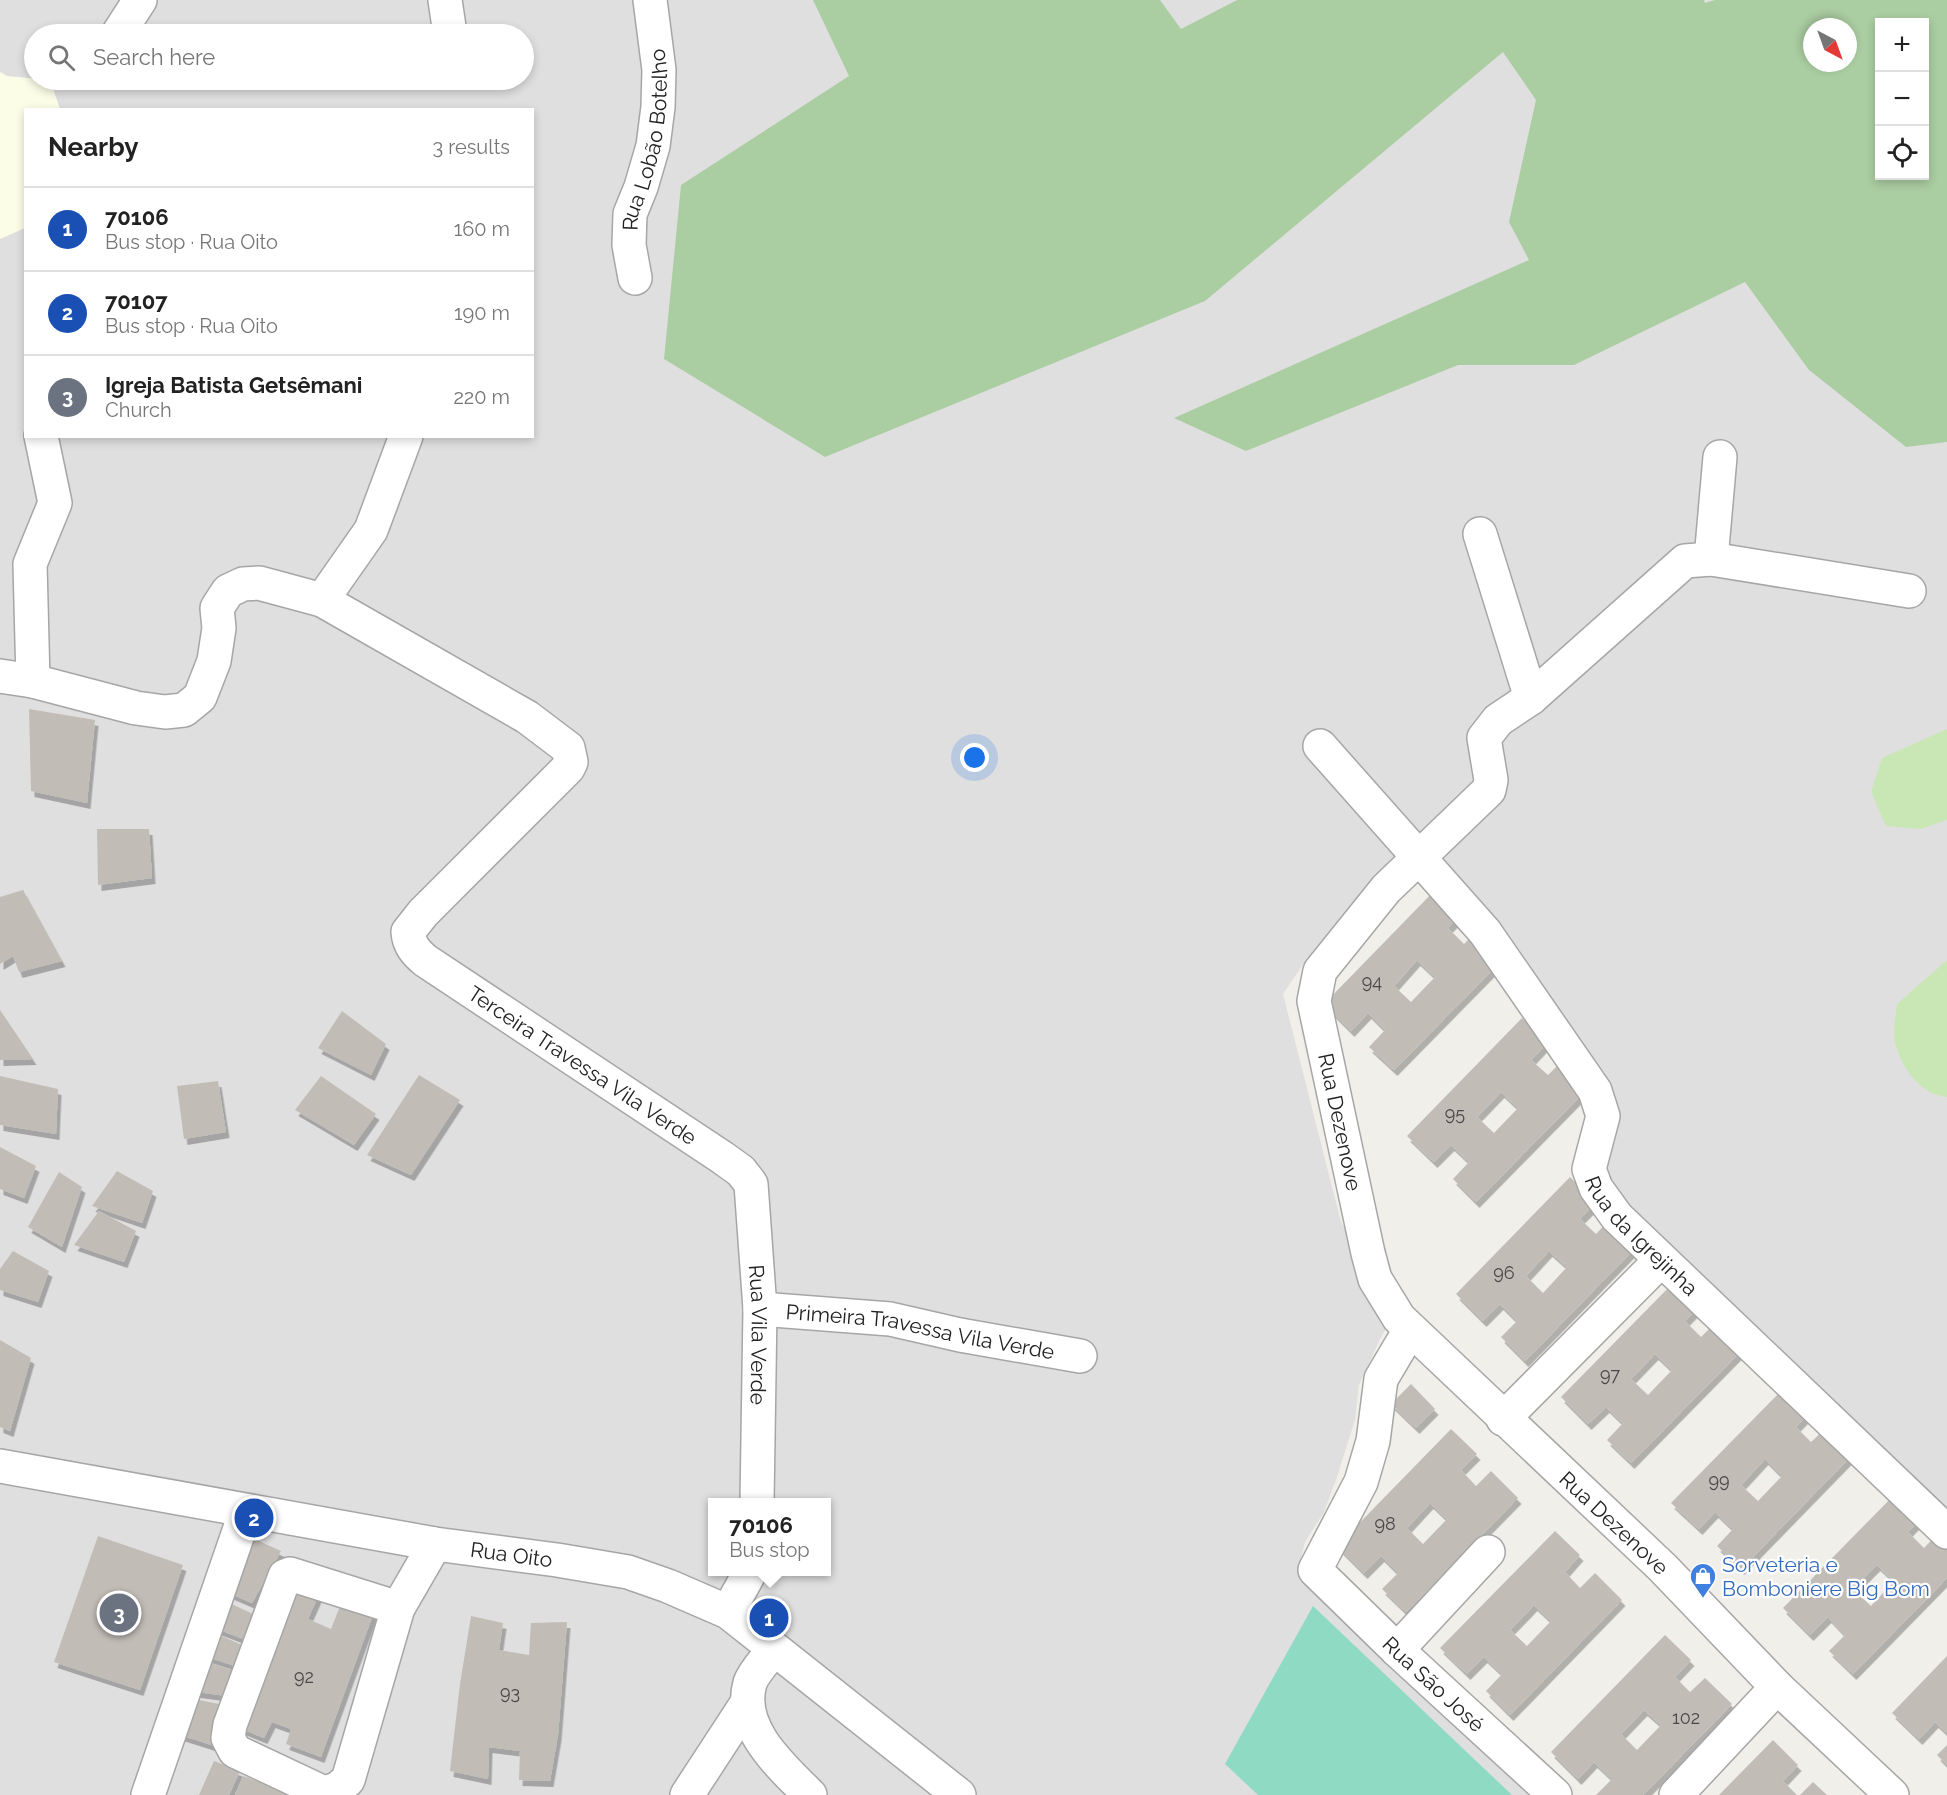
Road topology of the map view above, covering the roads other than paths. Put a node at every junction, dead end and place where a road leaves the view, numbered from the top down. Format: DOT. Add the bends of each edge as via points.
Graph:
graph roads {
  1 [pos="140,0"];
  2 [pos="445,0"];
  3 [pos="650,0"];
  4 [pos="124,24"];
  5 [pos="449,24"];
  6 [pos="635,278"];
  7 [pos="42,438"];
  8 [pos="405,438"];
  9 [pos="1720,457"];
  10 [pos="1480,534"];
  11 [pos="1711,559"];
  12 [pos="1909,591"];
  13 [pos="322,600"];
  14 [pos="0,676"];
  15 [pos="33,681"];
  16 [pos="1532,698"];
  17 [pos="1320,747"];
  18 [pos="1419,855"];
  19 [pos="741,1171"];
  20 [pos="1661,1260"];
  21 [pos="760,1309"];
  22 [pos="1410,1330"];
  23 [pos="1080,1356"];
  24 [pos="1503,1419"];
  25 [pos="0,1466"];
  26 [pos="757,1498"];
  27 [pos="246,1511"];
  28 [pos="1947,1532"];
  29 [pos="435,1544"];
  30 [pos="1488,1552"];
  31 [pos="748,1576"];
  32 [pos="398,1608"];
  33 [pos="728,1612"];
  34 [pos="774,1649"];
  35 [pos="1397,1650"];
  36 [pos="1777,1687"];
  37 [pos="747,1703"];
  38 [pos="148,1795"];
  39 [pos="687,1795"];
  40 [pos="810,1795"];
  41 [pos="959,1795"];
  42 [pos="1555,1795"];
  43 [pos="1676,1795"];
  44 [pos="1892,1795"];
  1 -- 4 [label="street"];
  2 -- 5 [label="street"];
  3 -- 6 [label="street, Rua Lobão Botelho" via="659,70 658,107 653,146 630,214 629,245"];
  7 -- 15 [label="street" via="55,503 30,564"];
  8 -- 13 [label="street" via="371,530"];
  9 -- 11 [label="street"];
  10 -- 16 [label="street"];
  11 -- 12 [label="street, Rua Dezenove"];
  11 -- 16 [label="street, Rua Dezenove" via="1685,561 1672,571"];
  13 -- 15 [label="street" via="259,583 243,584 228,591 217,608 219,627 208,681 200,697 184,710 136,708"];
  13 -- 19 [label="street, Terceira Travessa Vila Verde" via="527,717 571,754 568,768 413,924 408,932 412,948"];
  14 -- 15 [label="street"];
  16 -- 18 [label="street, Rua Dezenove" via="1498,720 1484,738 1491,780 1483,797"];
  17 -- 18 [label="street, Rua da Igrejinha"];
  18 -- 20 [label="street, Rua da Igrejinha" via="1485,932 1595,1091 1603,1116 1589,1169 1592,1179 1617,1217"];
  18 -- 22 [label="street, Rua Dezenove" via="1386,889 1320,971 1314,1001 1368,1253 1386,1301"];
  19 -- 21 [label="street, Rua Vila Verde" via="751,1184 754,1197"];
  20 -- 24 [label="street"];
  20 -- 28 [label="street, Rua da Igrejinha"];
  21 -- 23 [label="street, Primeira Travessa Vila Verde" via="890,1319"];
  21 -- 26 [label="street, Rua Vila Verde"];
  22 -- 24 [label="street, Rua Dezenove"];
  22 -- 35 [label="street, Rua São José" via="1381,1379 1373,1441 1361,1482 1315,1570"];
  24 -- 36 [label="street, Rua Dezenove" via="1663,1568"];
  25 -- 27 [label="street, Rua Oito"];
  27 -- 29 [label="street, Rua Oito"];
  27 -- 38 [label="street"];
  29 -- 32 [label="street"];
  29 -- 33 [label="street, Rua Oito" via="628,1572 700,1597"];
  30 -- 35 [label="street"];
  31 -- 33 [label="street"];
  32 -- 32 [label="street" via="348,1780 324,1793 235,1751 228,1738 230,1725 285,1575 328,1584"];
  33 -- 34 [label="street, Rua Oito"];
  34 -- 37 [label="street" via="751,1680"];
  34 -- 41 [label="street, Rua Oito"];
  35 -- 42 [label="street, Rua São José"];
  36 -- 43 [label="street"];
  36 -- 44 [label="street, Rua Dezenove"];
  37 -- 39 [label="street"];
  37 -- 40 [label="street" via="751,1719 772,1756"];
}
